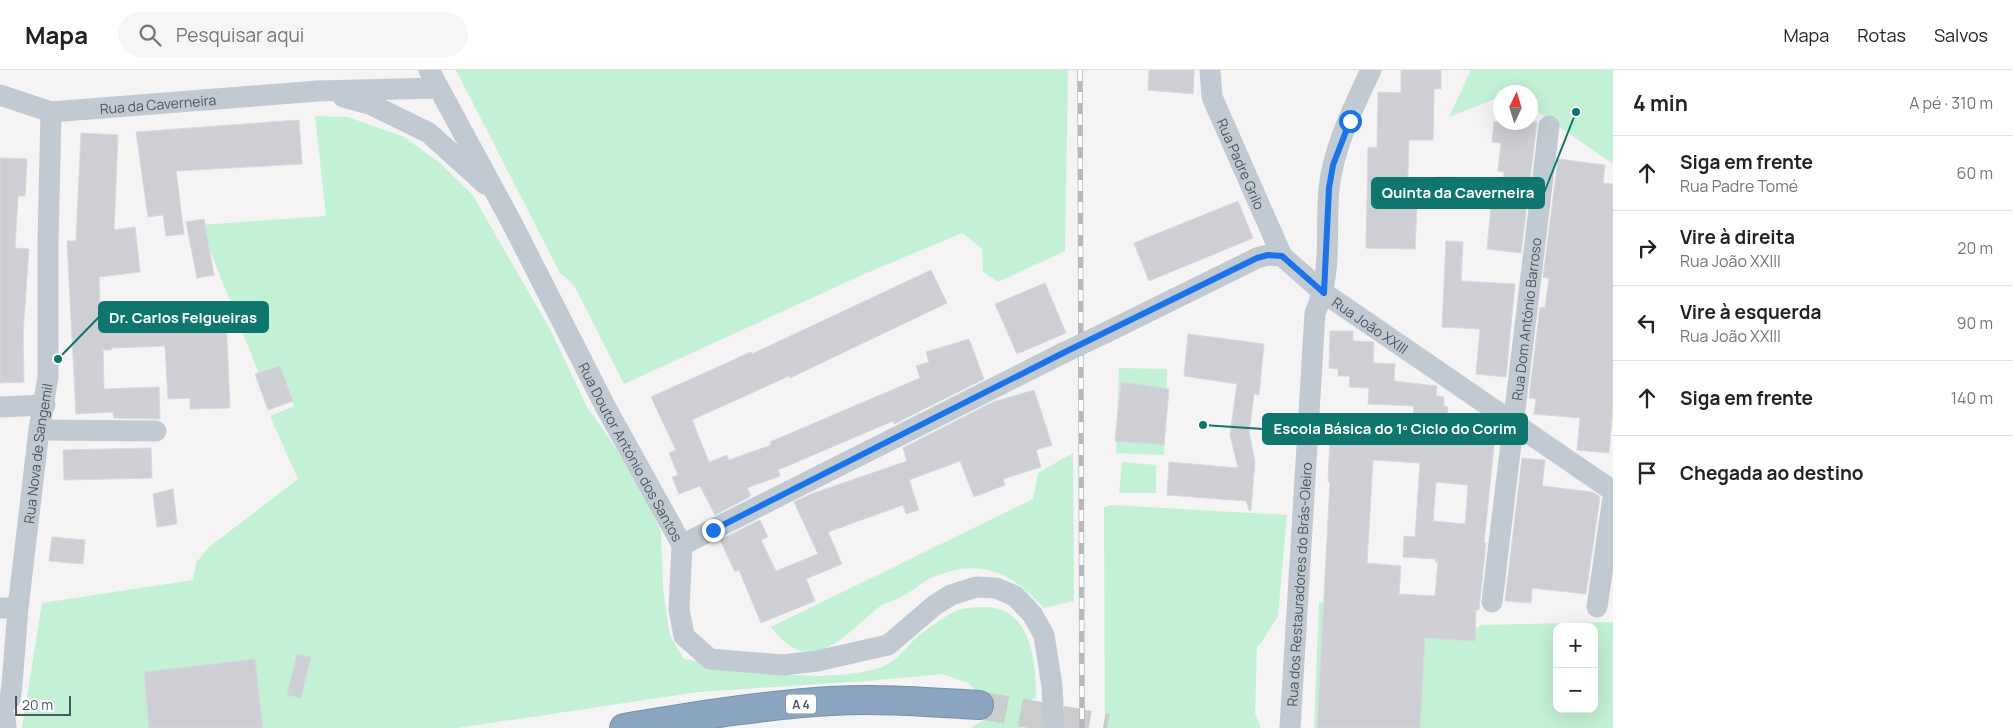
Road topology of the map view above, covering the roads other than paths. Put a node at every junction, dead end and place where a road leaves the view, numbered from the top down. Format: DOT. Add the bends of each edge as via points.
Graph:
graph roads {
  1 [pos="1210,70"];
  2 [pos="1371,70"];
  3 [pos="434,79"];
  4 [pos="318,91"];
  5 [pos="0,95"];
  6 [pos="50,112"];
  7 [pos="1549,126"];
  8 [pos="495,193"];
  9 [pos="1282,256"];
  10 [pos="1324,293"];
  11 [pos="45,406"];
  12 [pos="0,407"];
  13 [pos="1513,423"];
  14 [pos="39,430"];
  15 [pos="156,431"];
  16 [pos="1613,491"];
  17 [pos="1613,498"];
  18 [pos="682,545"];
  19 [pos="1492,602"];
  20 [pos="1597,607"];
  21 [pos="9,608"];
  22 [pos="979,705"];
  23 [pos="0,707"];
  24 [pos="6,728"];
  25 [pos="624,728"];
  26 [pos="1054,728"];
  27 [pos="1290,728"];
  1 -- 9 [label="street, Rua Padre Grilo" via="1212,97"];
  2 -- 10 [label="street" via="1333,165"];
  3 -- 4 [label="street, Rua da Caverneira"];
  3 -- 8 [label="street, Rua Doutor António dos Santos"];
  4 -- 6 [label="street, Rua da Caverneira"];
  4 -- 8 [label="street, Rua da Caverneira" via="372,105 429,133"];
  5 -- 6 [label="street, Rua da Caverneira"];
  6 -- 11 [label="street, Rua Nova de Sangemil"];
  7 -- 13 [label="street, Rua Dom António Barroso"];
  8 -- 18 [label="street, Rua Doutor António dos Santos" via="605,406"];
  9 -- 10 [label="street, Rua João XXIII"];
  9 -- 18 [label="street, bridge" via="1257,258"];
  10 -- 13 [label="street, Rua João XXIII"];
  10 -- 27 [label="street, Rua dos Restauradores do Brás-Oleiro" via="1314,312"];
  11 -- 12 [label="street"];
  11 -- 14 [label="street, Rua Nova de Sangemil"];
  13 -- 16 [label="street, Rua João XXIII"];
  13 -- 19 [label="street, Rua Dom António Barroso"];
  14 -- 15 [label="street"];
  14 -- 21 [label="street, Rua Nova de Sangemil"];
  17 -- 20 [label="street"];
  18 -- 26 [label="street, Rua Doutor António dos Santos" via="679,609 684,636 710,659 784,665 858,654 888,645 951,595 976,587 996,588 1015,596 1032,614 1044,635 1052,686"];
  21 -- 23 [label="street, Rua Nova de Sangemil" via="10,698"];
  22 -- 25 [label="highway, A 4" via="907,700 831,701 761,707"];
  23 -- 24 [label="street, Rua Nova de Sangemil"];
}
